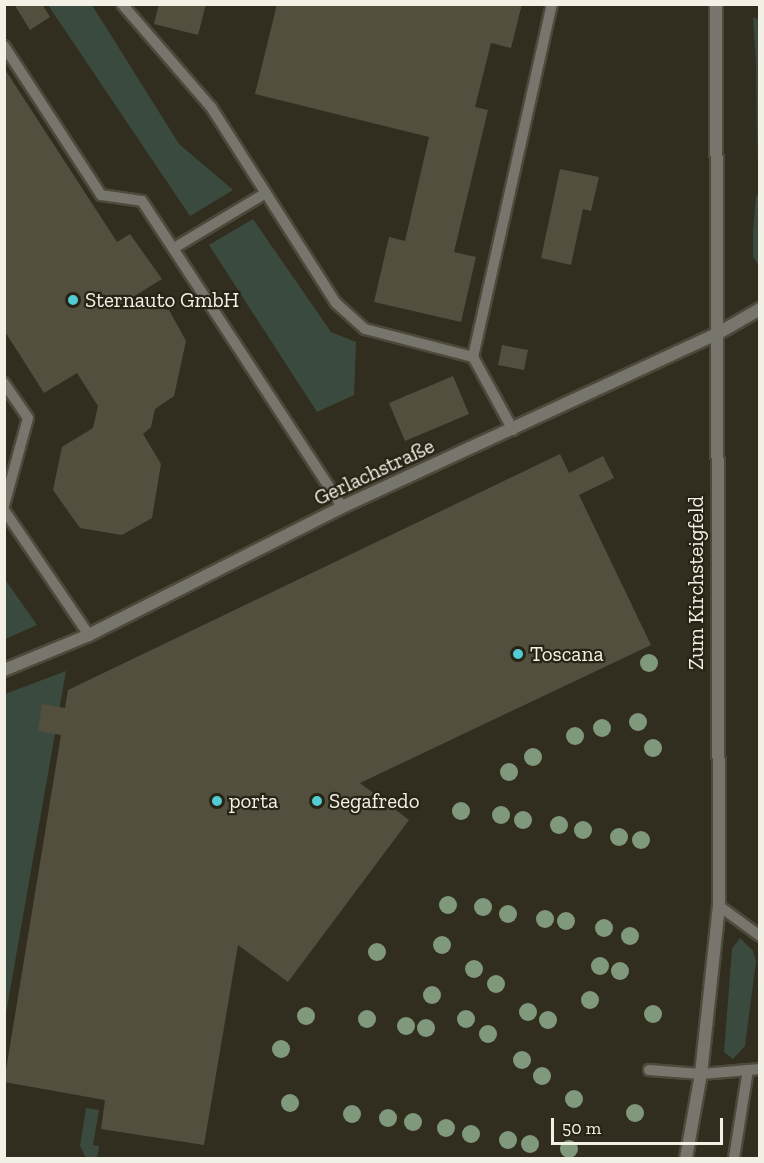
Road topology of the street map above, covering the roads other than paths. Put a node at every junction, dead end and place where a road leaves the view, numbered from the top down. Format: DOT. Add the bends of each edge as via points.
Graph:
graph roads {
  1 [pos="122,4"];
  2 [pos="552,4"];
  3 [pos="716,4"];
  4 [pos="4,46"];
  5 [pos="267,193"];
  6 [pos="174,248"];
  7 [pos="759,309"];
  8 [pos="715,335"];
  9 [pos="473,357"];
  10 [pos="4,383"];
  11 [pos="513,430"];
  12 [pos="342,507"];
  13 [pos="4,508"];
  14 [pos="89,635"];
  15 [pos="4,670"];
  16 [pos="719,906"];
  17 [pos="759,936"];
  18 [pos="649,1070"];
  19 [pos="754,1070"];
  20 [pos="702,1074"];
  21 [pos="686,1158"];
  22 [pos="734,1158"];
  1 -- 5 [label="lane" via="211,108"];
  2 -- 9 [label="lane"];
  3 -- 8 [label="street, Zum Kirchsteigfeld"];
  4 -- 6 [label="lane" via="101,195 142,201"];
  5 -- 6 [label="lane"];
  5 -- 9 [label="lane" via="336,303 365,329"];
  6 -- 12 [label="lane"];
  7 -- 8 [label="street, Gerlachstraße"];
  8 -- 11 [label="street, Gerlachstraße"];
  8 -- 16 [label="street, Zum Kirchsteigfeld"];
  9 -- 11 [label="lane"];
  10 -- 13 [label="lane" via="28,418"];
  11 -- 12 [label="street, Gerlachstraße"];
  12 -- 14 [label="street, Gerlachstraße"];
  13 -- 14 [label="lane"];
  14 -- 15 [label="street, Gerlachstraße"];
  16 -- 17 [label="lane"];
  16 -- 20 [label="street, Zum Kirchsteigfeld"];
  18 -- 20 [label="lane"];
  19 -- 20 [label="lane"];
  19 -- 22 [label="lane"];
  20 -- 21 [label="street, Zum Kirchsteigfeld"];
}
